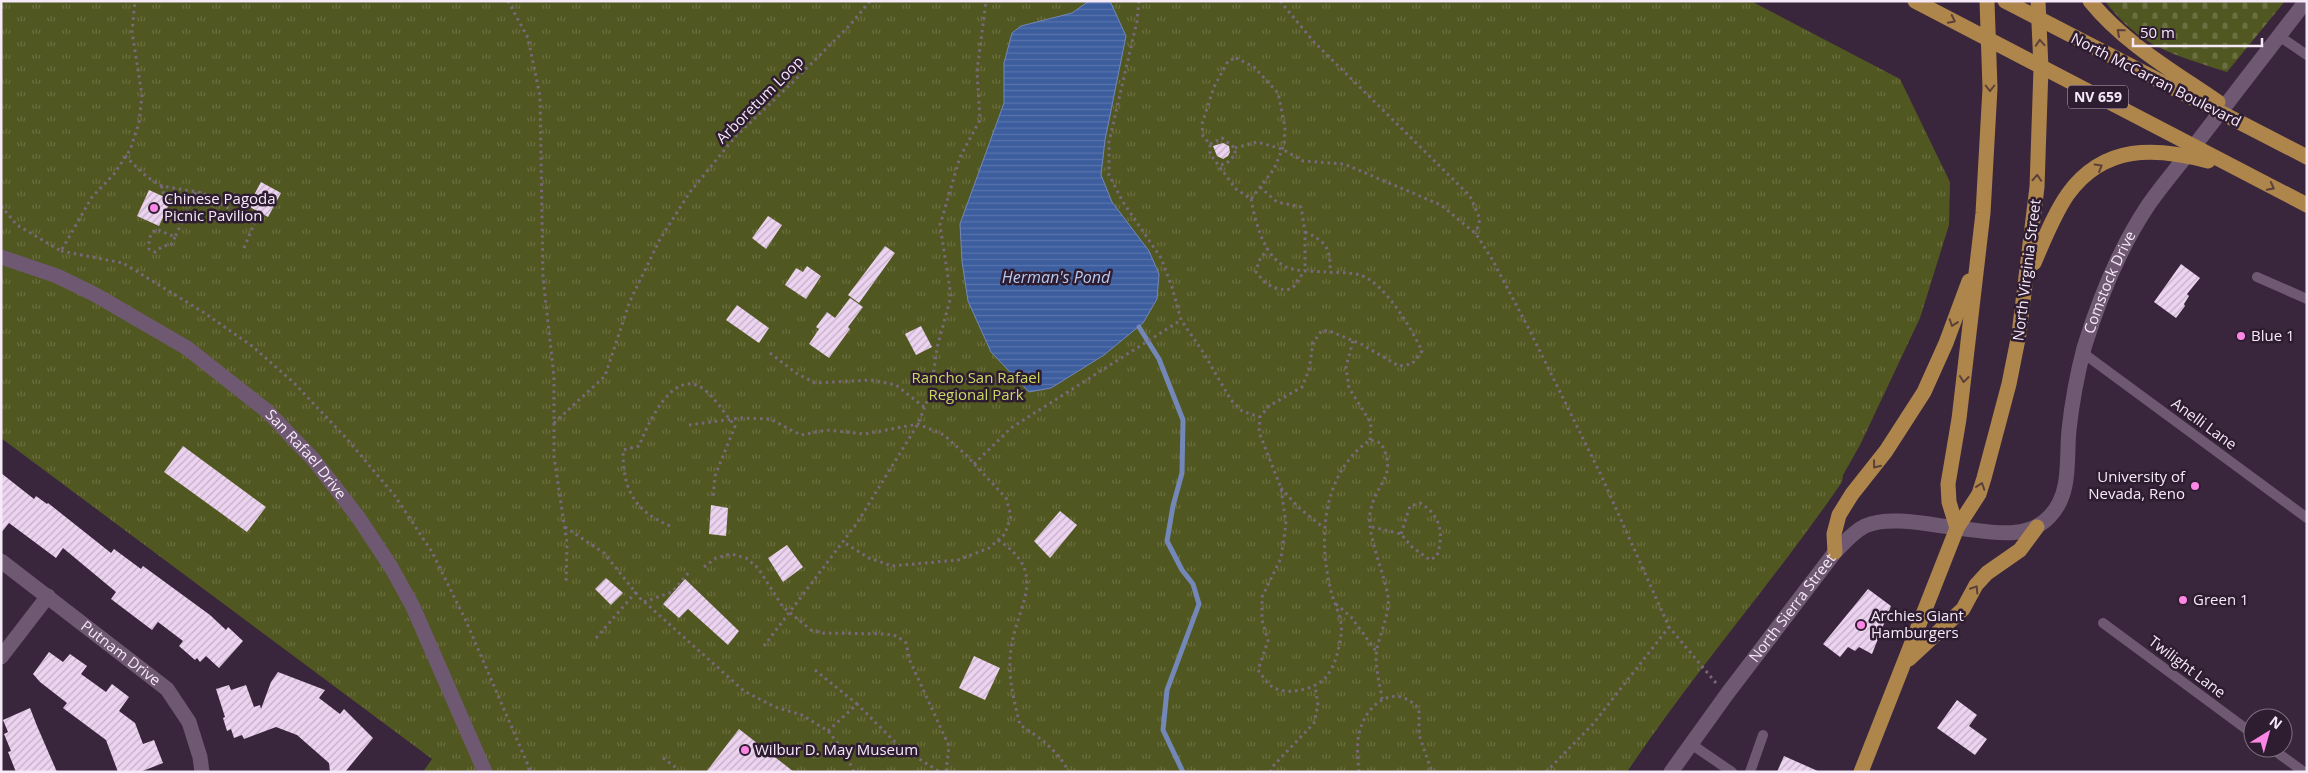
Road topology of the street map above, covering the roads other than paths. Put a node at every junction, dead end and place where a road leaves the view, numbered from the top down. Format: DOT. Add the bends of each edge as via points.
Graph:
graph roads {
  1 [pos="1915,1"];
  2 [pos="1987,1"];
  3 [pos="2005,1"];
  4 [pos="2038,1"];
  5 [pos="2090,1"];
  6 [pos="2306,1"];
  7 [pos="2038,19"];
  8 [pos="2279,36"];
  9 [pos="1989,39"];
  10 [pos="2307,55"];
  11 [pos="2041,68"];
  12 [pos="2184,86"];
  13 [pos="2307,157"];
  14 [pos="2236,168"];
  15 [pos="2307,206"];
  16 [pos="1,257"];
  17 [pos="1977,261"];
  18 [pos="2257,278"];
  19 [pos="2028,279"];
  20 [pos="2307,299"];
  21 [pos="2083,353"];
  22 [pos="2307,518"];
  23 [pos="2037,527"];
  24 [pos="1957,528"];
  25 [pos="1835,552"];
  26 [pos="1,561"];
  27 [pos="48,596"];
  28 [pos="2103,623"];
  29 [pos="1,657"];
  30 [pos="1906,662"];
  31 [pos="2243,727"];
  32 [pos="1763,735"];
  33 [pos="1691,744"];
  34 [pos="2285,758"];
  35 [pos="202,772"];
  36 [pos="485,772"];
  37 [pos="1671,772"];
  38 [pos="1732,772"];
  39 [pos="1750,772"];
  40 [pos="1861,772"];
  41 [pos="2304,772"];
  1 -- 9 [label="main road, NV 659, one-way"];
  2 -- 9 [label="main road"];
  3 -- 7 [label="main road, North McCarran Boulevard / NV 659"];
  4 -- 7 [label="main road, North Virginia Street"];
  12 -- 5 [label="main road, one-way" via="2111,25"];
  6 -- 8 [label="street, Comstock Drive"];
  11 -- 7 [label="main road, North Virginia Street, one-way"];
  7 -- 12 [label="main road, North McCarran Boulevard / NV 659"];
  8 -- 10 [label="lane"];
  8 -- 21 [label="street, Comstock Drive" via="2149,205 2124,248 2092,320"];
  9 -- 11 [label="main road, NV 659"];
  9 -- 17 [label="main road, one-way" via="1988,140"];
  11 -- 14 [label="main road, NV 659"];
  19 -- 11 [label="main road, North Virginia Street, one-way" via="2037,187"];
  12 -- 13 [label="main road, North McCarran Boulevard / NV 659" via="2260,133"];
  14 -- 15 [label="main road, NV 659, one-way"];
  19 -- 14 [label="main road, one-way" via="2069,192 2100,166 2135,152 2177,152"];
  16 -- 36 [label="street, San Rafael Drive" via="57,276 94,294 187,348 267,411 314,460 358,517 413,606"];
  17 -- 24 [label="main road, one-way" via="1959,419 1948,484 1949,502"];
  17 -- 25 [label="main road, one-way" via="1924,392 1886,451 1838,515"];
  18 -- 20 [label="lane"];
  24 -- 19 [label="main road, North Virginia Street, one-way" via="1979,494 1987,469 2009,384"];
  21 -- 22 [label="lane, Anelli Lane"];
  21 -- 23 [label="street, Comstock Drive" via="2070,423 2066,485 2060,502"];
  23 -- 24 [label="street" via="2010,534"];
  30 -- 23 [label="main road, one-way" via="1963,609 1982,579 2020,550"];
  24 -- 25 [label="street, North Sierra Street" via="1875,522 1858,531"];
  24 -- 30 [label="main road, North Virginia Street"];
  25 -- 33 [label="street, North Sierra Street"];
  26 -- 27 [label="street, Putnam Drive"];
  27 -- 29 [label="street"];
  27 -- 35 [label="street, Putnam Drive" via="167,688 189,722"];
  28 -- 31 [label="lane, Twilight Lane"];
  30 -- 40 [label="main road, North Virginia Street"];
  32 -- 39 [label="lane"];
  33 -- 37 [label="street, North Sierra Street"];
  33 -- 38 [label="lane"];
  34 -- 41 [label="lane"];
}
